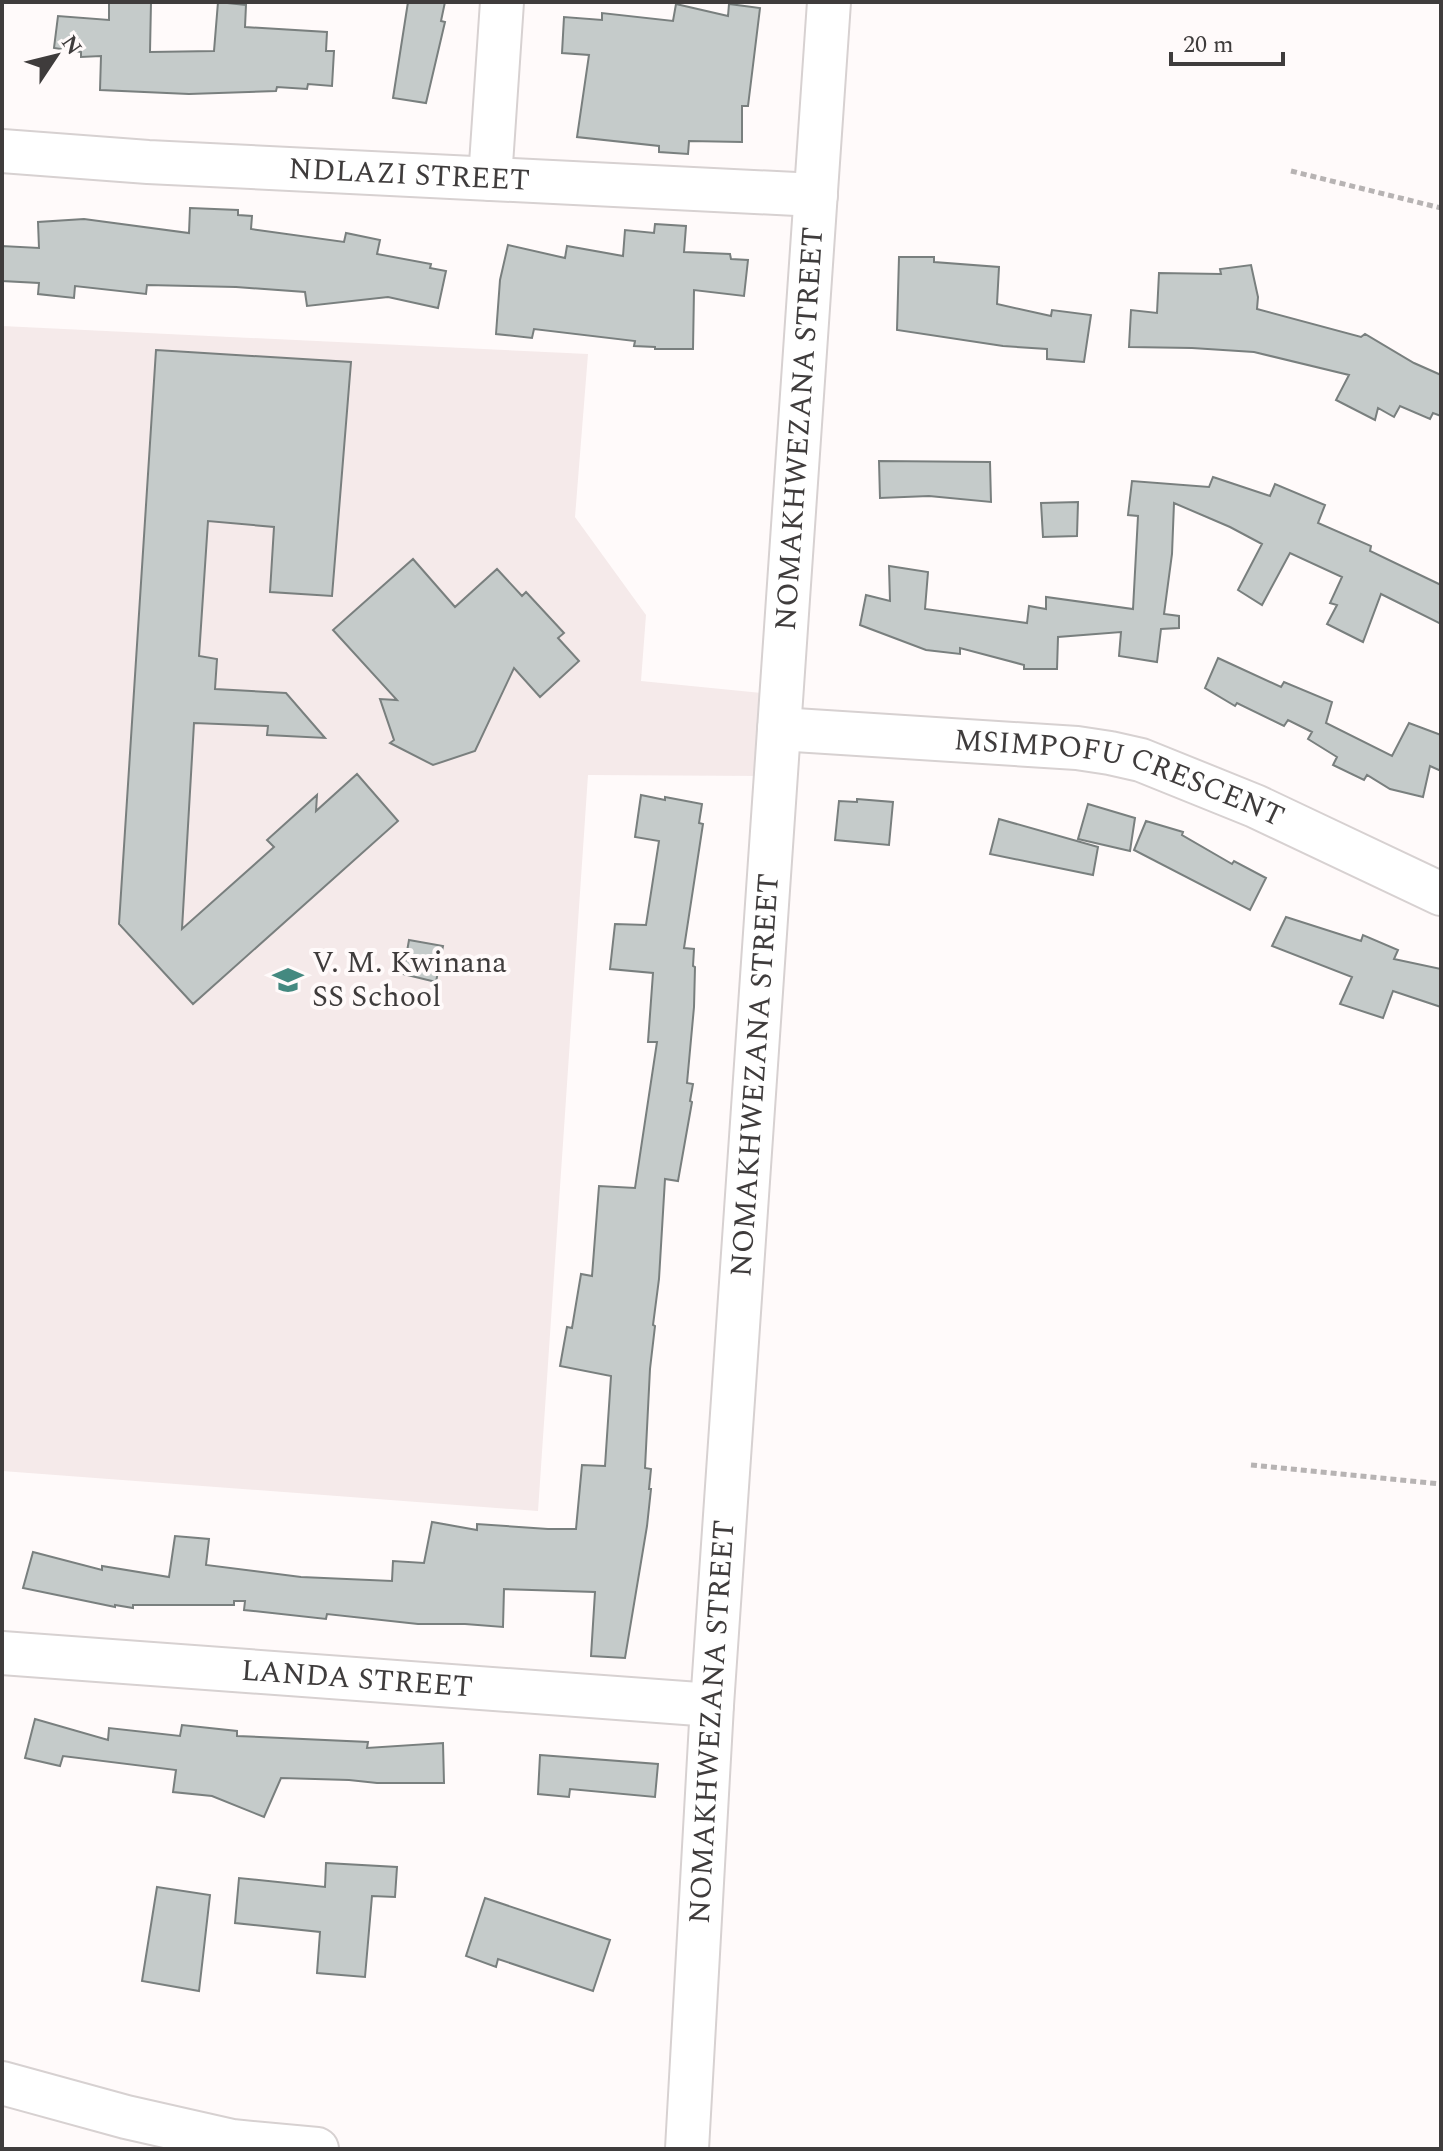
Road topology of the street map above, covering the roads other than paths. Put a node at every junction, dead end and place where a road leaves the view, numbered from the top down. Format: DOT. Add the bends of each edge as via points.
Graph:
graph roads {
  1 [pos="502,2"];
  2 [pos="829,2"];
  3 [pos="2,151"];
  4 [pos="490,179"];
  5 [pos="816,195"];
  6 [pos="779,729"];
  7 [pos="1441,894"];
  8 [pos="2,1653"];
  9 [pos="712,1705"];
  10 [pos="2,2083"];
  11 [pos="317,2149"];
  12 [pos="687,2149"];
  1 -- 4 [label="street"];
  2 -- 5 [label="street, NOMAKHWEZANA STREET"];
  3 -- 4 [label="street, NDLAZI STREET"];
  4 -- 5 [label="street, NDLAZI STREET"];
  5 -- 6 [label="street, NOMAKHWEZANA STREET"];
  6 -- 7 [label="street, MSIMPOFU CRESCENT" via="1077,748 1141,760 1255,806"];
  6 -- 9 [label="street, NOMAKHWEZANA STREET"];
  8 -- 9 [label="street, LANDA STREET"];
  9 -- 12 [label="street, NOMAKHWEZANA STREET"];
  10 -- 11 [label="street" via="232,2141"];
}
